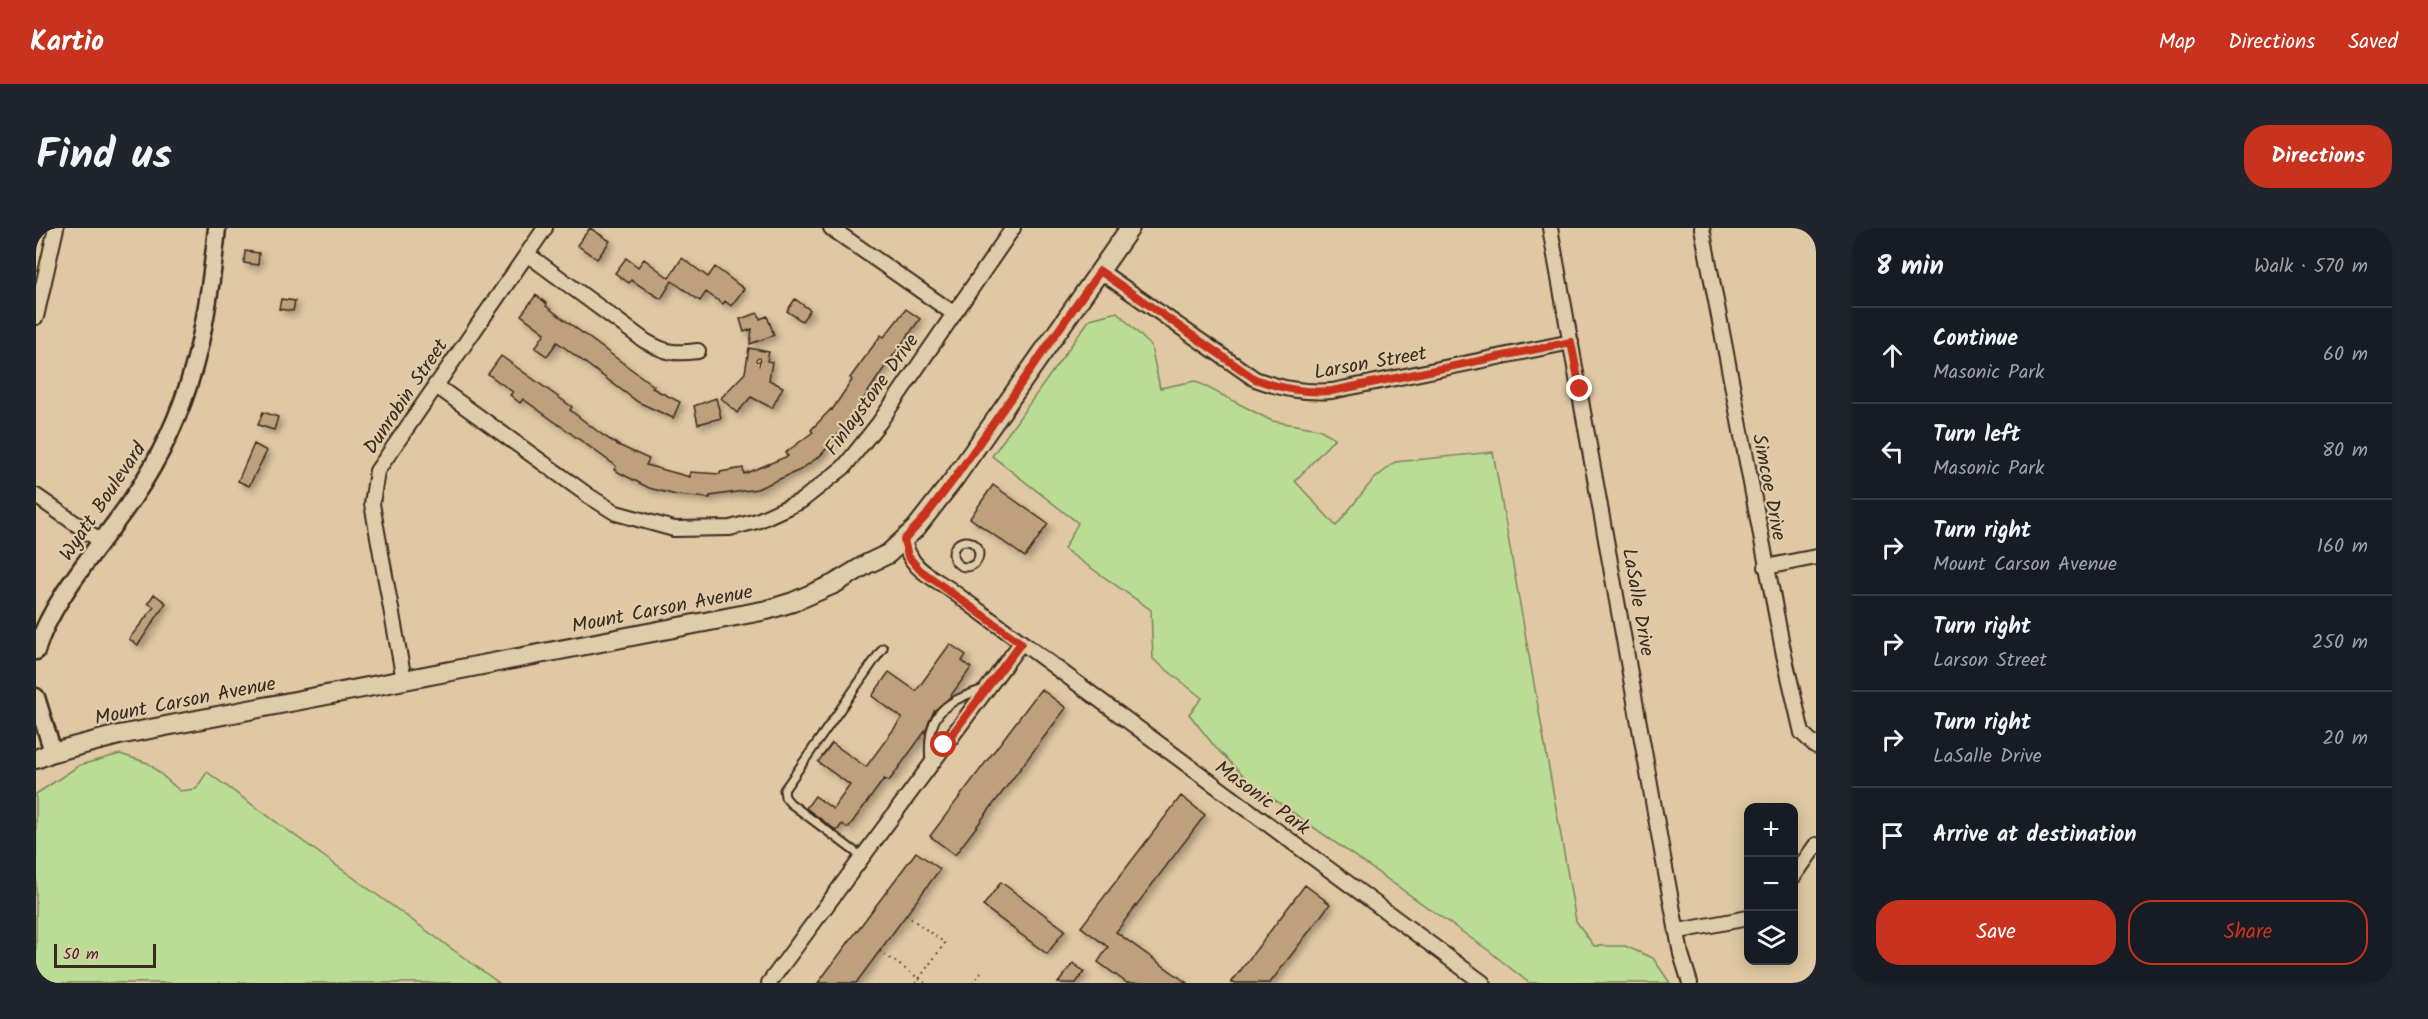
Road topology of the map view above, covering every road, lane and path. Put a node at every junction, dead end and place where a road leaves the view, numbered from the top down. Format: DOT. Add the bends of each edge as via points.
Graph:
graph roads {
  1 [pos="56,228"];
  2 [pos="217,228"];
  3 [pos="545,228"];
  4 [pos="831,228"];
  5 [pos="1013,228"];
  6 [pos="1130,228"];
  7 [pos="1550,228"];
  8 [pos="1701,228"];
  9 [pos="527,254"];
  10 [pos="1100,271"];
  11 [pos="953,313"];
  12 [pos="36,317"];
  13 [pos="1571,342"];
  14 [pos="698,351"];
  15 [pos="435,385"];
  16 [pos="36,496"];
  17 [pos="904,540"];
  18 [pos="102,542"];
  19 [pos="1816,557"];
  20 [pos="1766,567"];
  21 [pos="1021,643"];
  22 [pos="883,648"];
  23 [pos="36,651"];
  24 [pos="404,680"];
  25 [pos="987,689"];
  26 [pos="36,697"];
  27 [pos="1816,746"];
  28 [pos="45,755"];
  29 [pos="930,764"];
  30 [pos="1816,845"];
  31 [pos="862,857"];
  32 [pos="1798,870"];
  33 [pos="906,915"];
  34 [pos="1744,919"];
  35 [pos="1679,931"];
  36 [pos="880,951"];
  37 [pos="983,969"];
  38 [pos="976,979"];
  39 [pos="917,981"];
  40 [pos="769,983"];
  41 [pos="925,983"];
  42 [pos="973,983"];
  43 [pos="982,983"];
  44 [pos="1483,983"];
  45 [pos="1690,983"];
  1 -- 12 [label="street"];
  2 -- 18 [label="street, Wyatt Boulevard" via="208,310 190,386 154,466"];
  3 -- 9 [label="street, Dunrobin Street"];
  4 -- 11 [label="street"];
  5 -- 11 [label="street, Finlaystone Drive"];
  6 -- 10 [label="main road, Mount Carson Avenue"];
  7 -- 13 [label="street, LaSalle Drive"];
  8 -- 20 [label="street, Simcoe Drive"];
  9 -- 14 [label="street" via="663,352"];
  9 -- 15 [label="street, Dunrobin Street"];
  10 -- 13 [label="street, Larson Street" via="1255,379 1280,389 1332,391"];
  10 -- 17 [label="main road, Mount Carson Avenue" via="954,479"];
  11 -- 15 [label="street, Finlaystone Drive" via="879,423 844,467 801,501 757,521 730,528 674,529 616,513"];
  13 -- 35 [label="street, LaSalle Drive"];
  15 -- 24 [label="street, Dunrobin Street" via="377,471 374,486 373,512"];
  16 -- 18 [label="street"];
  17 -- 21 [label="street, Masonic Park" via="908,556 920,570"];
  17 -- 24 [label="main road, Mount Carson Avenue" via="888,554 834,584 767,610"];
  18 -- 23 [label="street, Wyatt Boulevard" via="51,616"];
  19 -- 20 [label="street"];
  20 -- 27 [label="street, Simcoe Drive" via="1802,733"];
  21 -- 25 [label="street"];
  21 -- 44 [label="street, Masonic Park"];
  22 -- 31 [label="lane" via="784,789 790,803"];
  24 -- 28 [label="main road, Mount Carson Avenue" via="141,731"];
  25 -- 29 [label="street"];
  25 -- 29 [label="lane" via="951,701 940,711 930,731"];
  26 -- 28 [label="street"];
  29 -- 31 [label="street"];
  30 -- 32 [label="street"];
  31 -- 40 [label="street"];
  33 -- 39 [label="path" via="945,943"];
  34 -- 35 [label="street"];
  35 -- 45 [label="street, LaSalle Drive"];
  36 -- 39 [label="path"];
  37 -- 38 [label="path"];
  38 -- 42 [label="path"];
  38 -- 43 [label="path"];
  39 -- 41 [label="path"];
}
